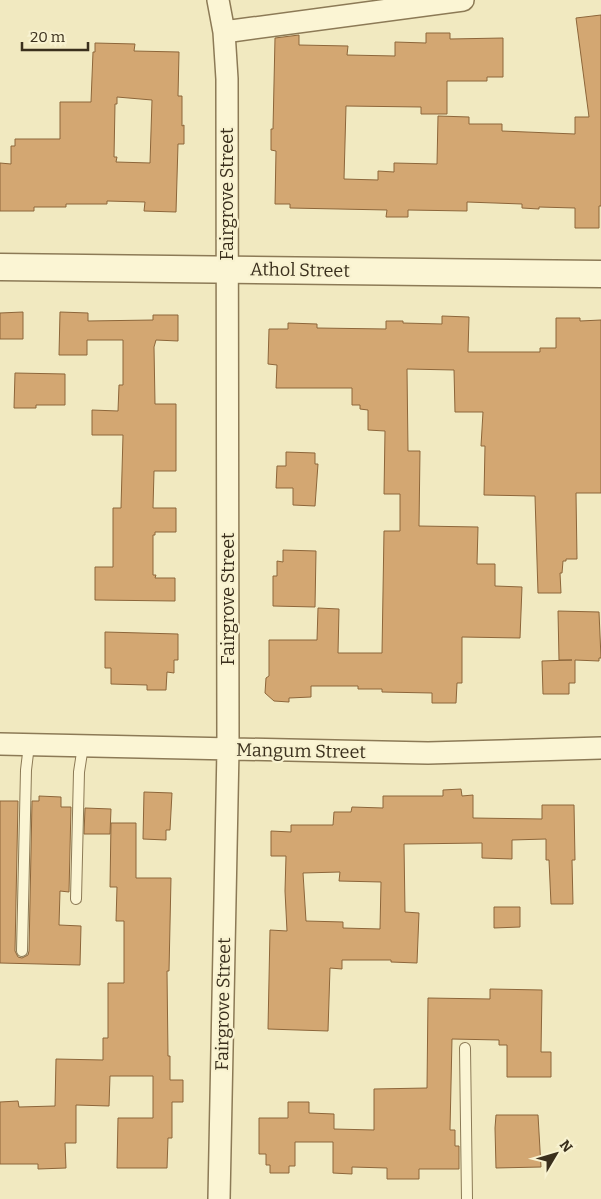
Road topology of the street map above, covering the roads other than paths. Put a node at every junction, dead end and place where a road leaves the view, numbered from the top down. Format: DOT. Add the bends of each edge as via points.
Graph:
graph roads {
  1 [pos="218,0"];
  2 [pos="463,0"];
  3 [pos="224,32"];
  4 [pos="0,266"];
  5 [pos="226,269"];
  6 [pos="601,274"];
  7 [pos="0,744"];
  8 [pos="30,744"];
  9 [pos="83,746"];
  10 [pos="601,748"];
  11 [pos="228,749"];
  12 [pos="76,899"];
  13 [pos="22,951"];
  14 [pos="465,1048"];
  15 [pos="219,1199"];
  16 [pos="467,1199"];
  1 -- 3 [label="street, Fairgrove Street"];
  2 -- 3 [label="street"];
  3 -- 5 [label="street, Fairgrove Street" via="227,79"];
  4 -- 5 [label="street, Athol Street"];
  5 -- 6 [label="street, Athol Street"];
  5 -- 11 [label="street, Fairgrove Street"];
  7 -- 8 [label="street, Mangum Street"];
  8 -- 9 [label="street, Mangum Street"];
  8 -- 13 [label="lane" via="26,770"];
  9 -- 11 [label="street, Mangum Street"];
  9 -- 12 [label="lane" via="79,772"];
  10 -- 11 [label="street, Mangum Street" via="428,753"];
  11 -- 15 [label="street, Fairgrove Street"];
  14 -- 16 [label="lane"];
}
